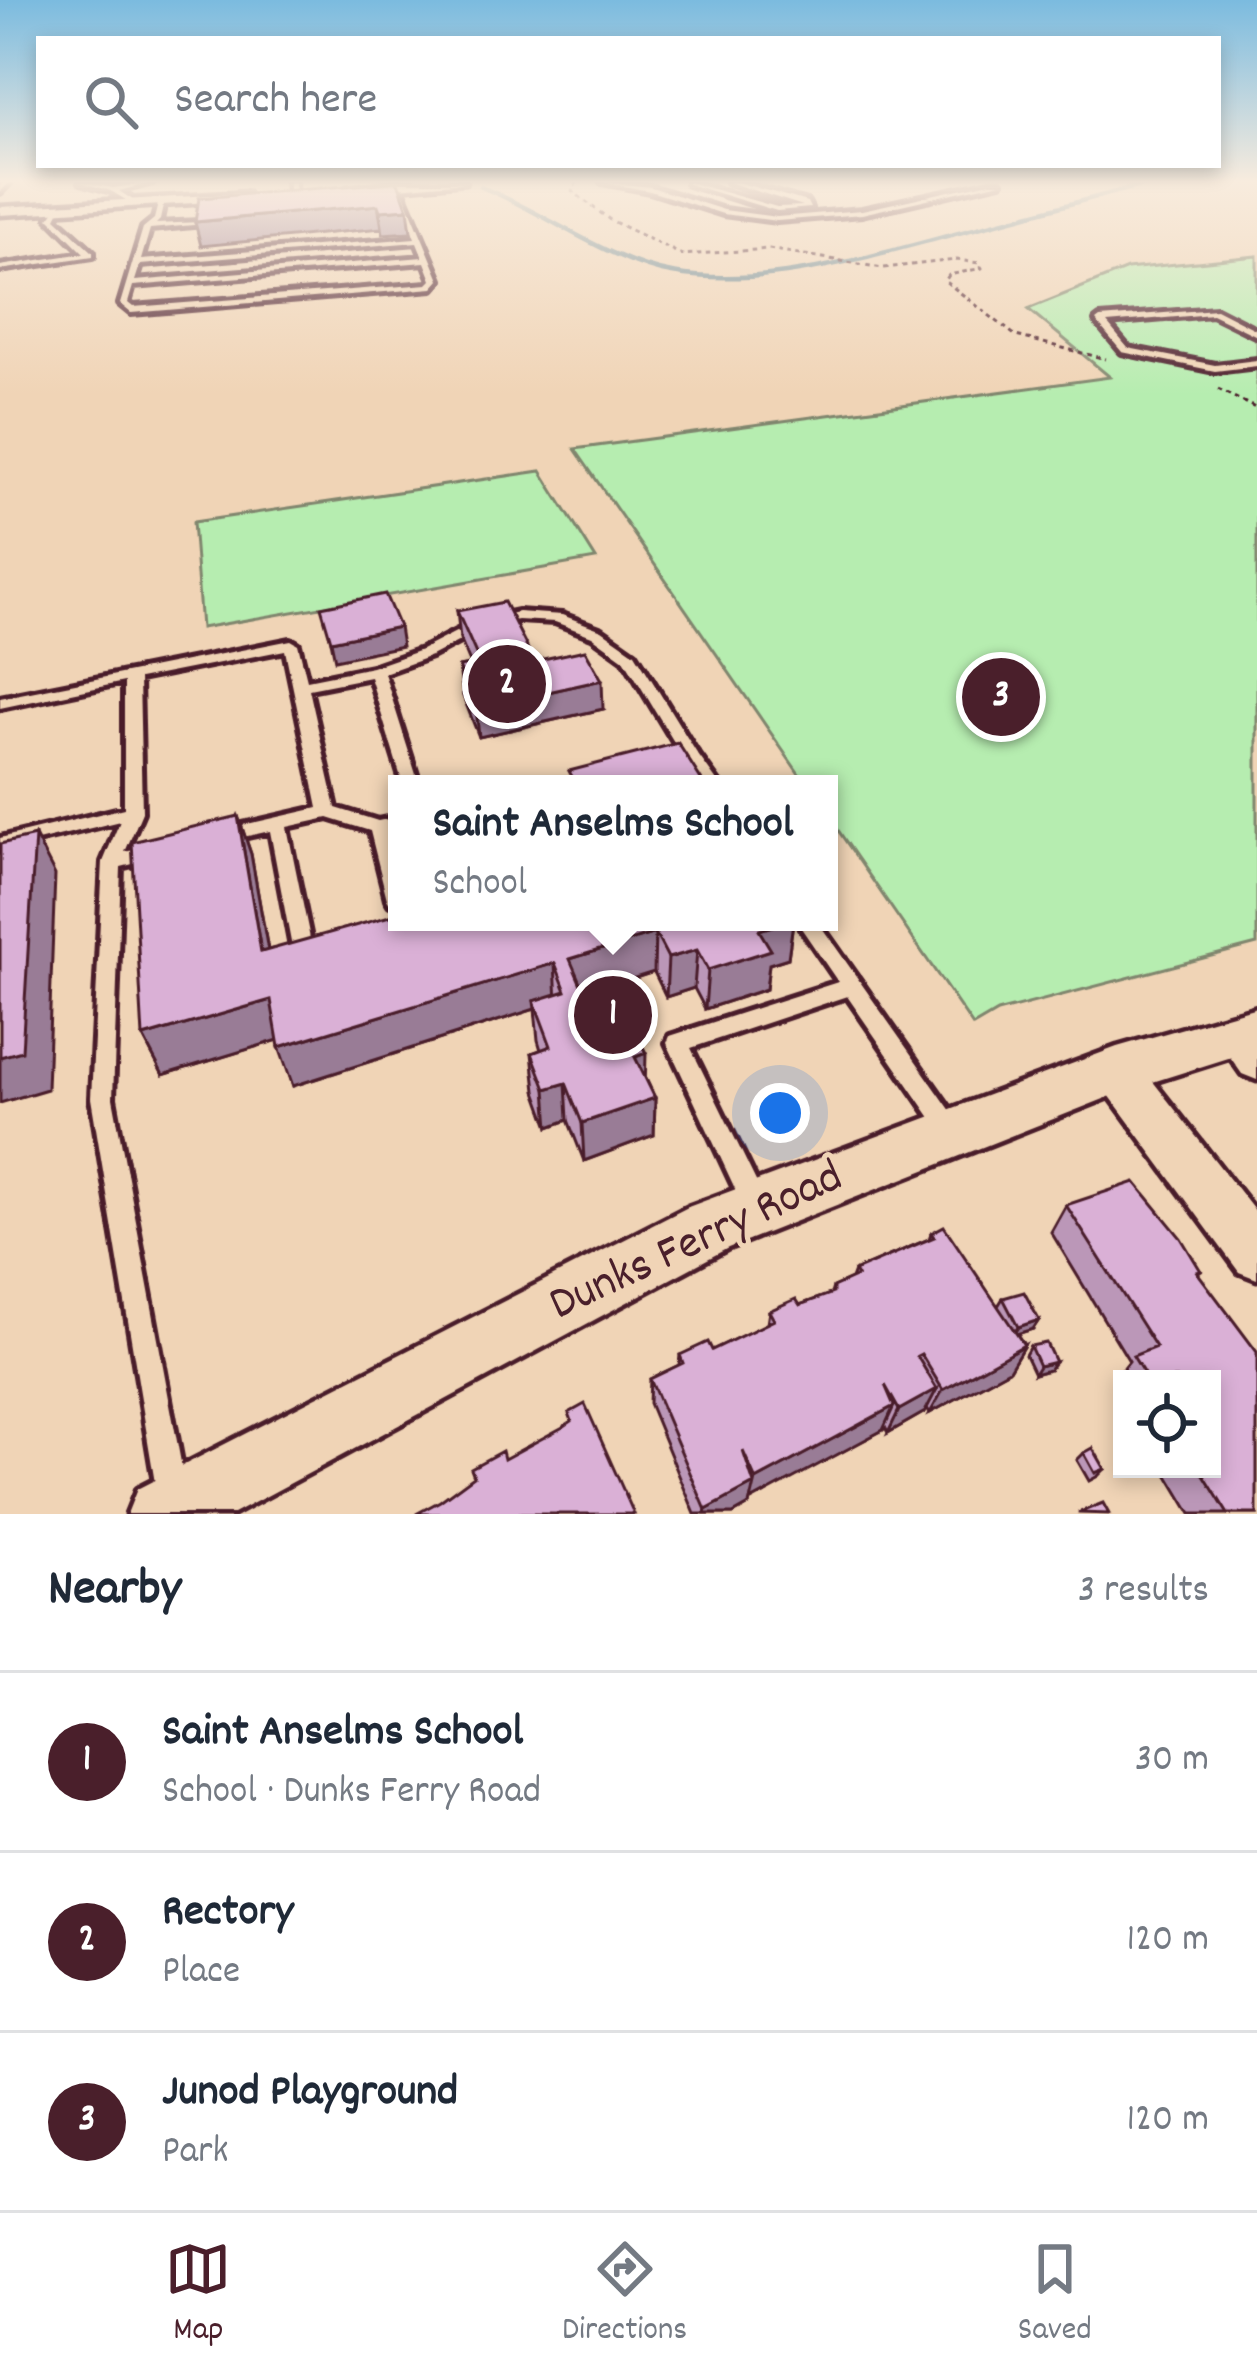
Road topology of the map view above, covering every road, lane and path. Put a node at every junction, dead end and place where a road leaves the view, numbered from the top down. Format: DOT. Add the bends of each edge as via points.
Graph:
graph roads {
  1 [pos="90,253"];
  2 [pos="139,253"];
  3 [pos="177,253"];
  4 [pos="266,253"];
  5 [pos="425,253"];
  6 [pos="672,253"];
  7 [pos="735,253"];
  8 [pos="796,253"];
  9 [pos="177,260"];
  10 [pos="428,260"];
  11 [pos="136,263"];
  12 [pos="0,268"];
  13 [pos="130,284"];
  14 [pos="1257,333"];
  15 [pos="1112,361"];
  16 [pos="1257,364"];
  17 [pos="1214,387"];
  18 [pos="1257,409"];
  19 [pos="376,671"];
  20 [pos="131,676"];
  21 [pos="301,686"];
  22 [pos="0,703"];
  23 [pos="690,755"];
  24 [pos="670,760"];
  25 [pos="408,775"];
  26 [pos="704,775"];
  27 [pos="133,812"];
  28 [pos="328,812"];
  29 [pos="277,824"];
  30 [pos="387,825"];
  31 [pos="0,844"];
  32 [pos="112,862"];
  33 [pos="813,931"];
  34 [pos="307,968"];
  35 [pos="852,986"];
  36 [pos="1250,1041"];
  37 [pos="1117,1070"];
  38 [pos="955,1134"];
  39 [pos="757,1208"];
  40 [pos="1257,1254"];
  41 [pos="168,1511"];
  1 -- 12 [label="lane"];
  2 -- 11 [label="lane"];
  3 -- 9 [label="lane"];
  4 -- 9 [label="lane"];
  5 -- 10 [label="lane"];
  6 -- 7 [label="path"];
  8 -- 15 [label="path" via="873,266 980,263 945,281 1016,336"];
  9 -- 11 [label="lane"];
  10 -- 13 [label="lane"];
  10 -- 13 [label="lane" via="436,280 410,290 153,311 124,304"];
  11 -- 13 [label="lane"];
  14 -- 16 [label="lane" via="1213,311 1100,321 1125,350 1215,368"];
  17 -- 18 [label="path"];
  19 -- 21 [label="lane"];
  19 -- 23 [label="lane" via="484,623 556,618 630,656"];
  19 -- 25 [label="lane"];
  20 -- 21 [label="lane" via="291,644"];
  20 -- 22 [label="lane"];
  20 -- 27 [label="lane"];
  21 -- 28 [label="lane"];
  23 -- 24 [label="lane"];
  23 -- 26 [label="lane"];
  27 -- 31 [label="lane"];
  27 -- 32 [label="lane"];
  28 -- 29 [label="lane"];
  28 -- 30 [label="lane"];
  29 -- 32 [label="lane"];
  29 -- 34 [label="lane"];
  32 -- 41 [label="lane" via="102,1099"];
  33 -- 35 [label="lane"];
  35 -- 38 [label="lane"];
  35 -- 39 [label="lane" via="677,1043"];
  36 -- 37 [label="street, Dunks Ferry Road"];
  37 -- 38 [label="street, Dunks Ferry Road"];
  37 -- 40 [label="street"];
  38 -- 39 [label="street, Dunks Ferry Road"];
  39 -- 41 [label="street, Dunks Ferry Road"];
}
